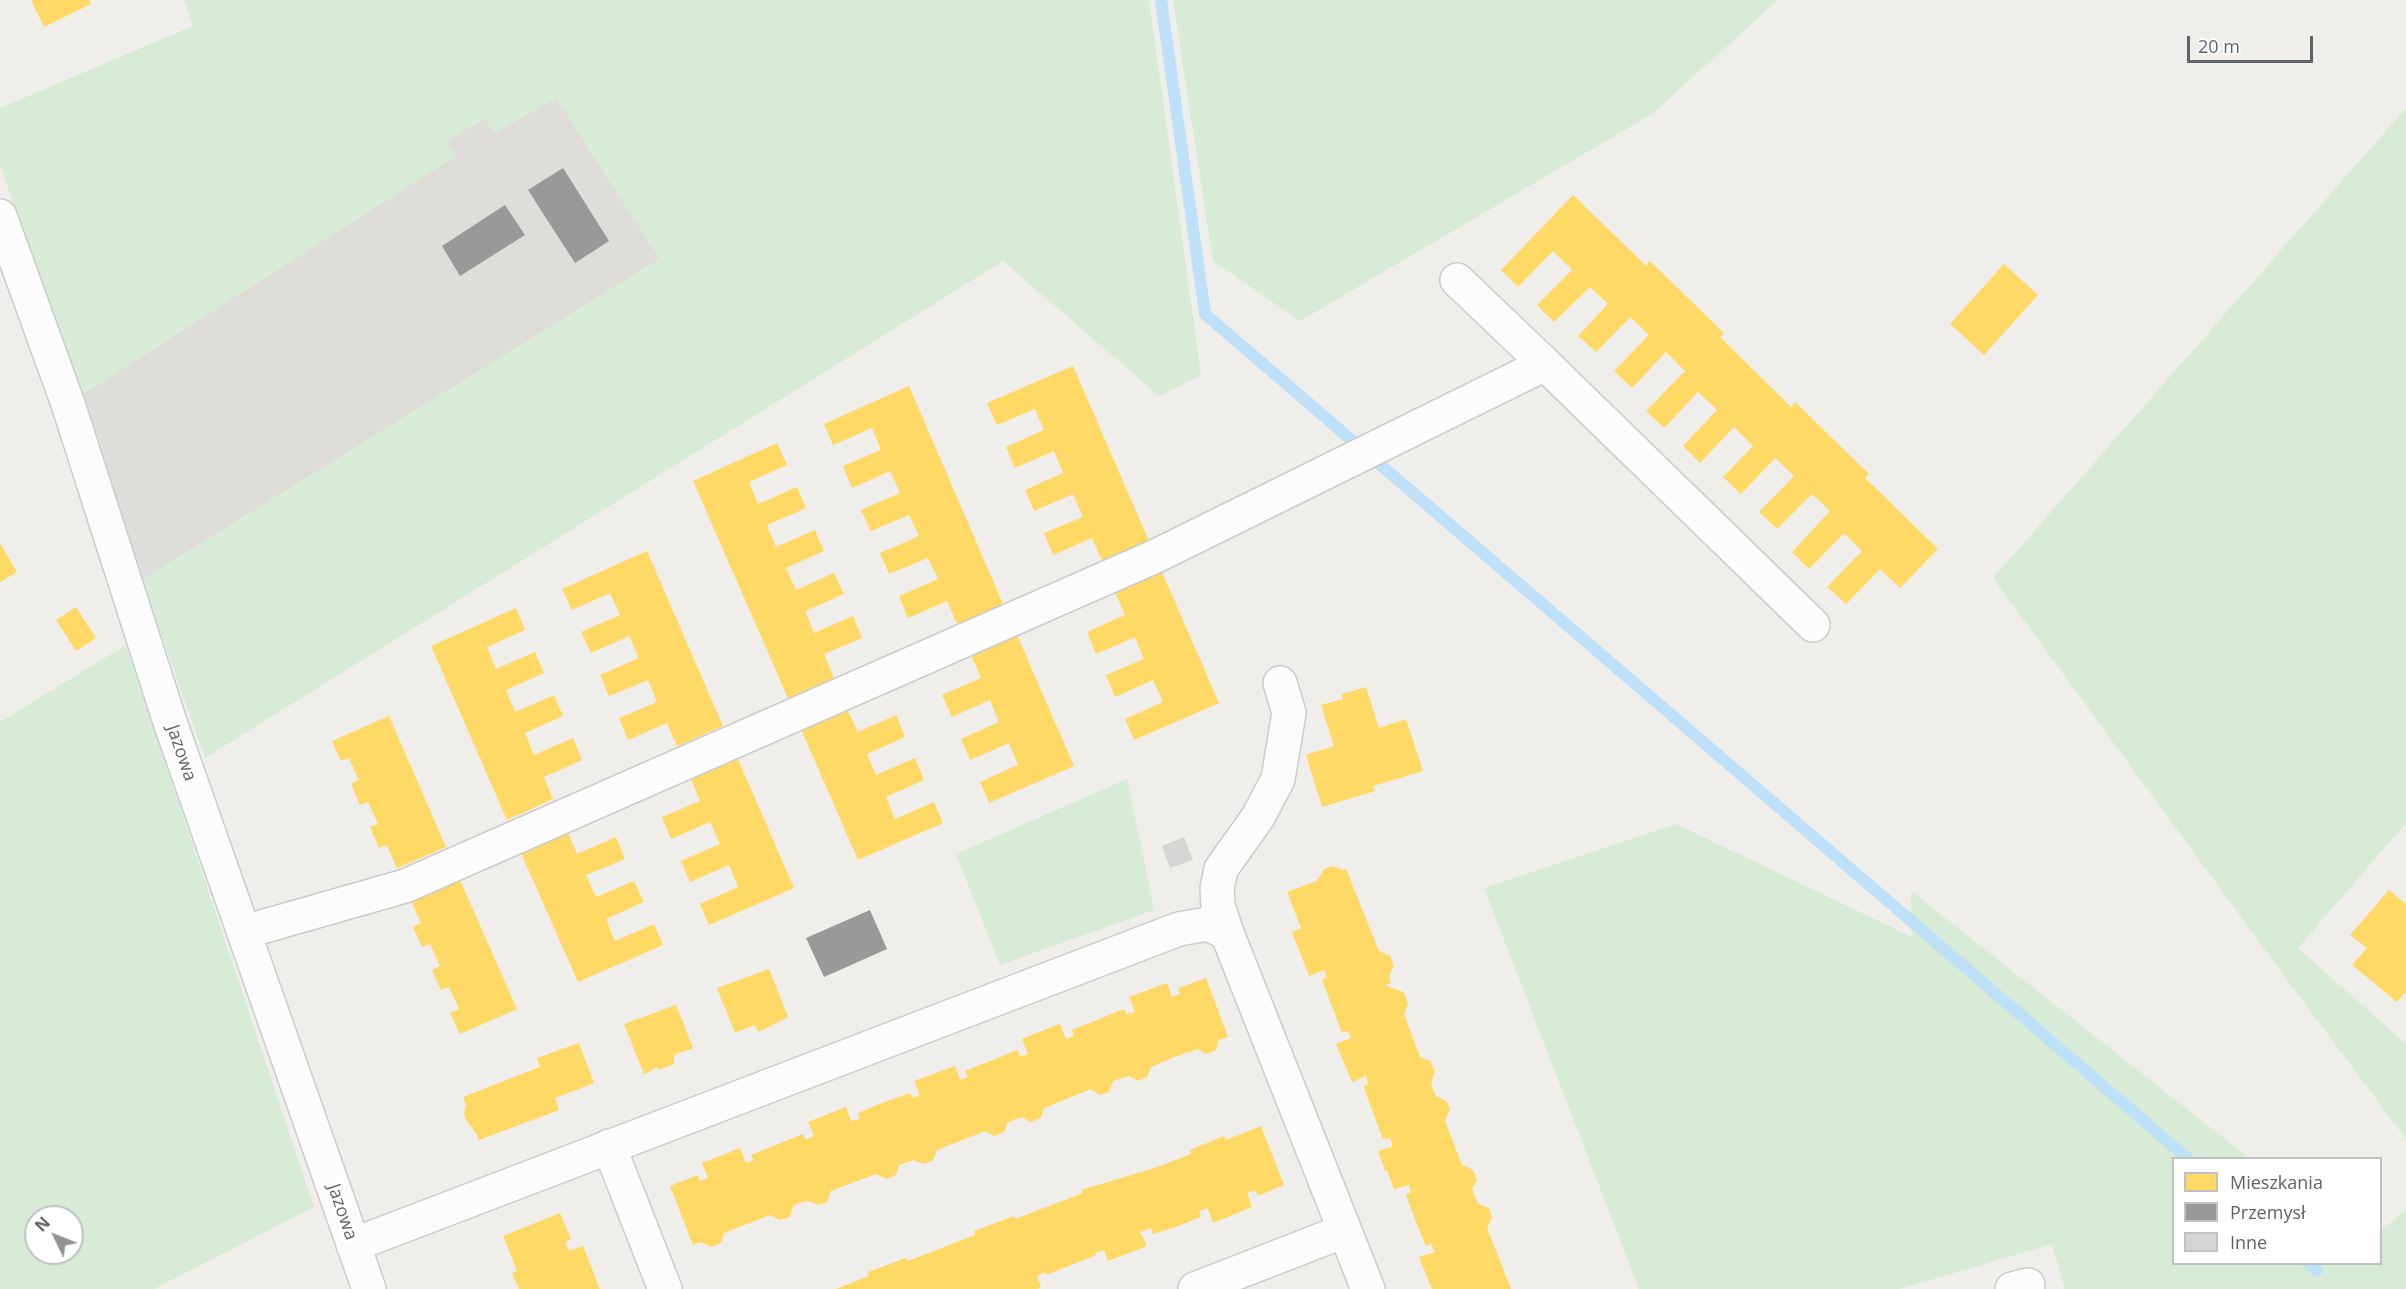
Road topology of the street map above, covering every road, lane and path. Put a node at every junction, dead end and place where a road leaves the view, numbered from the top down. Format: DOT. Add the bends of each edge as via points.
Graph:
graph roads {
  1 [pos="0,216"];
  2 [pos="1457,280"];
  3 [pos="1545,364"];
  4 [pos="1813,625"];
  5 [pos="1280,683"];
  6 [pos="244,932"];
  7 [pos="1227,933"];
  8 [pos="609,1146"];
  9 [pos="1344,1231"];
  10 [pos="353,1245"];
  11 [pos="369,1289"];
  12 [pos="665,1289"];
  13 [pos="1195,1289"];
  14 [pos="1368,1289"];
  1 -- 6 [label="street, Jazowa" via="68,404 170,722"];
  2 -- 3 [label="street"];
  3 -- 4 [label="street"];
  3 -- 6 [label="street" via="1156,556 405,886"];
  5 -- 7 [label="street" via="1289,713 1278,779 1258,817 1221,869 1218,906"];
  6 -- 10 [label="street, Jazowa"];
  7 -- 8 [label="street" via="1207,924 1179,928"];
  7 -- 9 [label="street"];
  8 -- 10 [label="street"];
  8 -- 12 [label="street"];
  9 -- 13 [label="street"];
  9 -- 14 [label="street"];
  10 -- 11 [label="street, Jazowa"];
}
